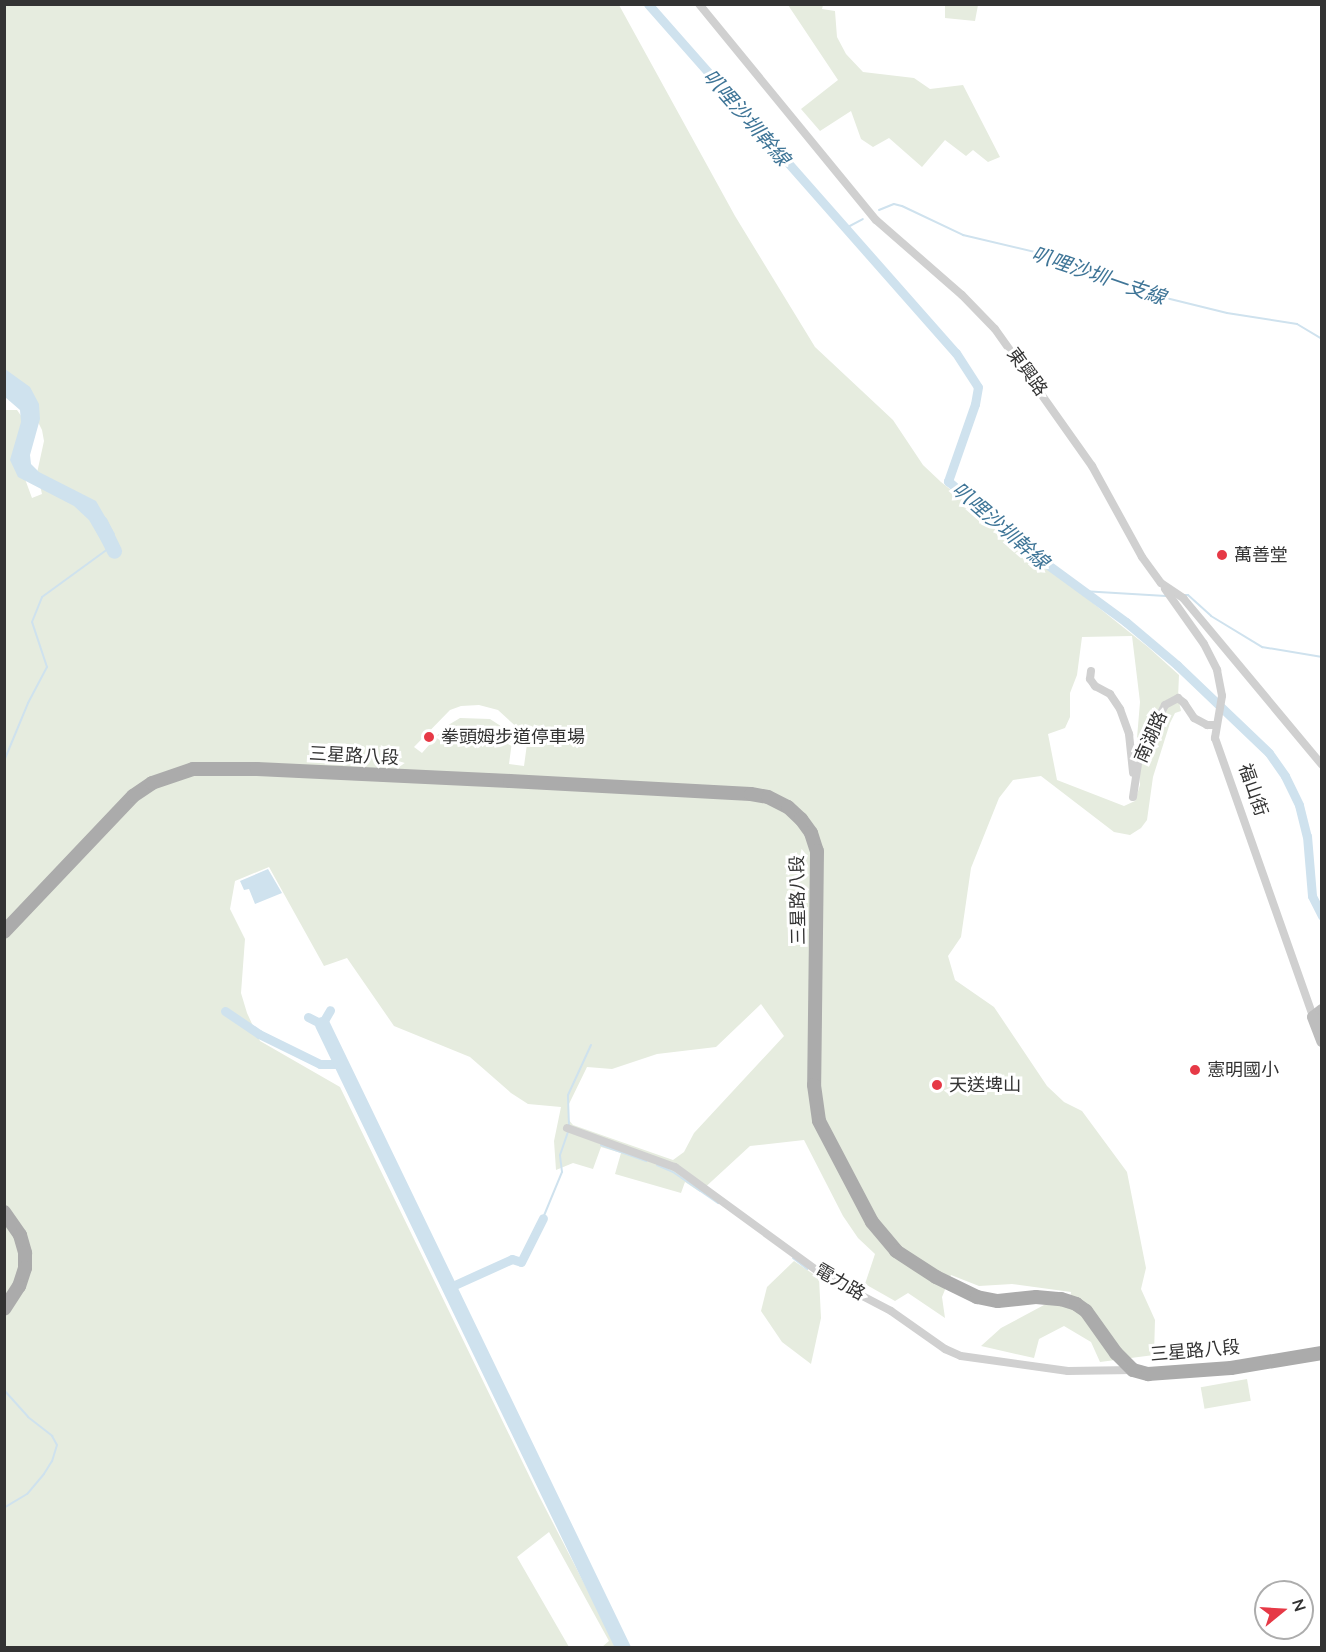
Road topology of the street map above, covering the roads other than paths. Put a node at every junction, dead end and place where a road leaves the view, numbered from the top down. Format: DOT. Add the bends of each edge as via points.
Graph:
graph roads {
  1 [pos="699,4"];
  2 [pos="1161,583"];
  3 [pos="1091,671"];
  4 [pos="1216,725"];
  5 [pos="1322,765"];
  6 [pos="1134,783"];
  7 [pos="1133,797"];
  8 [pos="4,932"];
  9 [pos="1317,1014"];
  10 [pos="1322,1041"];
  11 [pos="567,1128"];
  12 [pos="4,1212"];
  13 [pos="4,1309"];
  14 [pos="1322,1353"];
  15 [pos="1133,1370"];
  1 -- 2 [label="street, 東興路" via="876,220 995,329 1092,466 1142,557"];
  2 -- 4 [label="street, 福山街" via="1211,657 1222,696"];
  2 -- 5 [label="street, 東興路" via="1183,598"];
  3 -- 6 [label="street" via="1090,679 1095,686 1110,694 1120,708 1129,734"];
  4 -- 6 [label="street, 南湖路" via="1194,718 1184,703 1172,699 1165,705 1139,757"];
  4 -- 9 [label="street, 福山街" via="1215,738"];
  6 -- 7 [label="street, 南湖路"];
  8 -- 15 [label="main road, 三星路八段" via="133,796 152,783 193,769 510,781 768,797 801,819 817,851 814,1086 819,1121 872,1222 896,1251 977,1297 998,1301 1061,1299 1076,1304"];
  9 -- 10 [label="street, 福山街"];
  11 -- 15 [label="street, 電力路" via="675,1167 826,1277 891,1311 961,1356 1068,1371"];
  12 -- 13 [label="main road" via="20,1235 25,1268"];
  14 -- 15 [label="main road, 三星路八段" via="1180,1374"];
}
